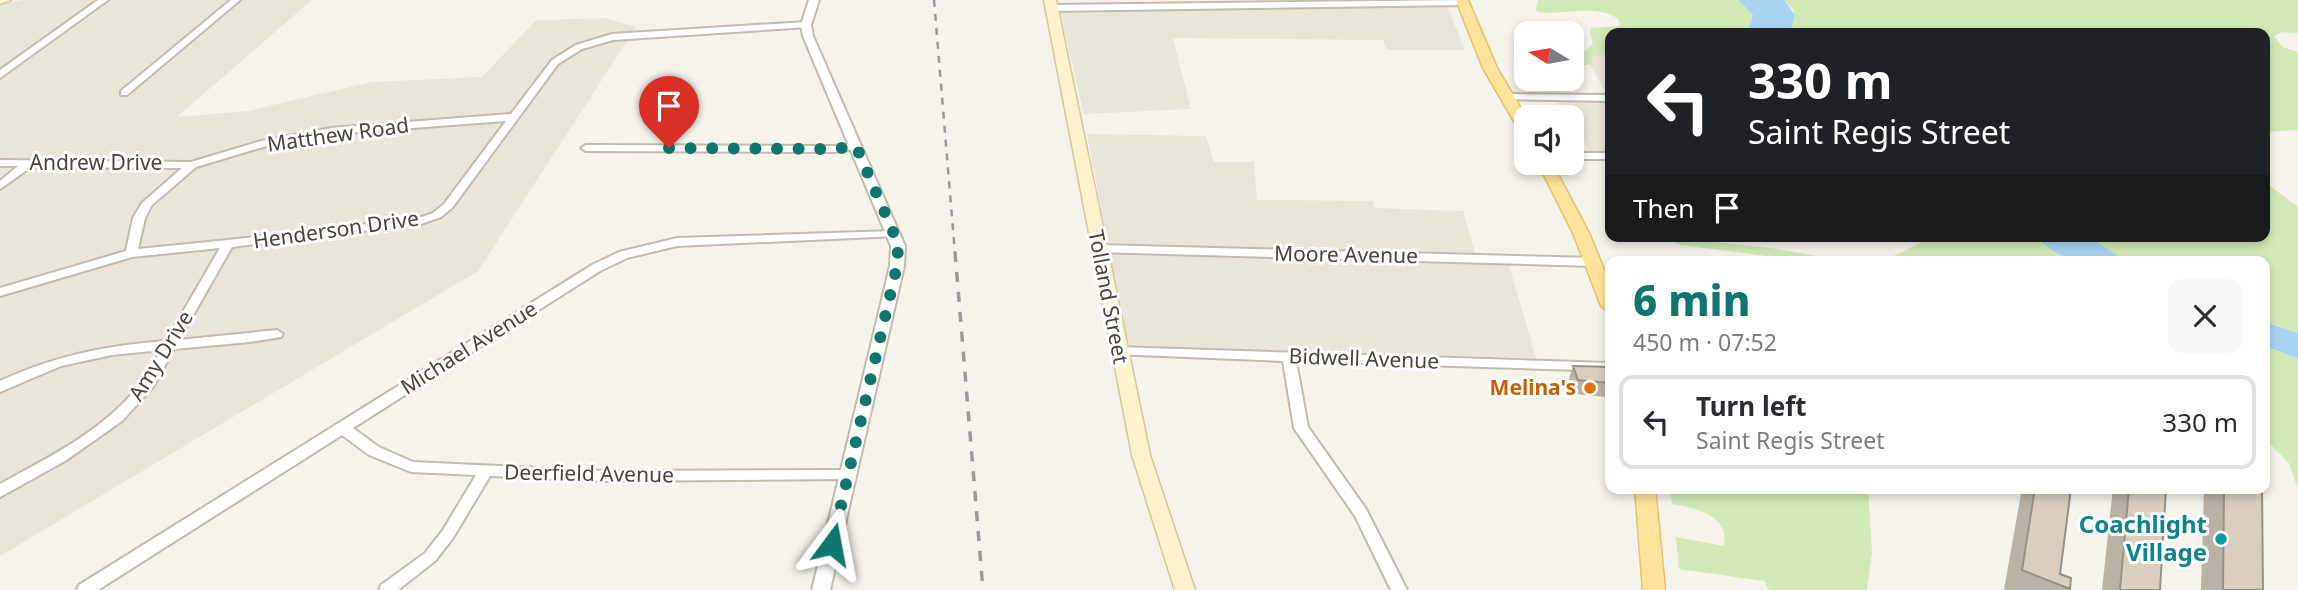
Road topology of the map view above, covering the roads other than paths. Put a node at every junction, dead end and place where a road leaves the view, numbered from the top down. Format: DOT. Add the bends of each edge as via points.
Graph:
graph roads {
  1 [pos="104,0"];
  2 [pos="236,0"];
  3 [pos="814,0"];
  4 [pos="1462,2"];
  5 [pos="1051,4"];
  6 [pos="806,25"];
  7 [pos="0,75"];
  8 [pos="124,93"];
  9 [pos="1507,97"];
  10 [pos="1605,98"];
  11 [pos="1514,109"];
  12 [pos="514,117"];
  13 [pos="856,146"];
  14 [pos="586,148"];
  15 [pos="1584,156"];
  16 [pos="1605,156"];
  17 [pos="0,163"];
  18 [pos="29,163"];
  19 [pos="192,165"];
  20 [pos="1551,175"];
  21 [pos="0,186"];
  22 [pos="894,234"];
  23 [pos="228,244"];
  24 [pos="1099,249"];
  25 [pos="131,253"];
  26 [pos="1594,262"];
  27 [pos="0,292"];
  28 [pos="1605,292"];
  29 [pos="276,334"];
  30 [pos="169,346"];
  31 [pos="1118,351"];
  32 [pos="1289,357"];
  33 [pos="1605,367"];
  34 [pos="0,387"];
  35 [pos="342,427"];
  36 [pos="485,472"];
  37 [pos="848,475"];
  38 [pos="0,491"];
  39 [pos="1646,494"];
  40 [pos="85,590"];
  41 [pos="387,590"];
  42 [pos="821,590"];
  43 [pos="1185,590"];
  44 [pos="1399,590"];
  45 [pos="1654,590"];
  1 -- 7 [label="street"];
  2 -- 8 [label="street"];
  3 -- 6 [label="street"];
  4 -- 5 [label="street"];
  4 -- 9 [label="main road"];
  5 -- 24 [label="main road, Tolland Street"];
  6 -- 12 [label="street, Henderson Drive" via="596,41 555,62"];
  6 -- 13 [label="street"];
  9 -- 10 [label="street"];
  9 -- 11 [label="main road"];
  12 -- 19 [label="street, Matthew Road" via="331,131"];
  12 -- 23 [label="street, Henderson Drive" via="437,215 402,224"];
  13 -- 14 [label="street"];
  13 -- 22 [label="street"];
  15 -- 16 [label="street"];
  17 -- 18 [label="street, Andrew Drive"];
  18 -- 19 [label="street, Andrew Drive"];
  18 -- 21 [label="street"];
  19 -- 25 [label="street, Matthew Road" via="148,203 139,218"];
  20 -- 26 [label="main road"];
  22 -- 35 [label="street, Michael Avenue" via="677,242 623,255"];
  22 -- 37 [label="street" via="897,266"];
  23 -- 25 [label="street, Henderson Drive"];
  23 -- 30 [label="street, Amy Drive"];
  24 -- 26 [label="street, Moore Avenue"];
  24 -- 31 [label="main road, Tolland Street"];
  25 -- 27 [label="street, Henderson Drive"];
  26 -- 28 [label="main road"];
  29 -- 30 [label="street"];
  30 -- 34 [label="street" via="58,362"];
  30 -- 38 [label="street, Amy Drive" via="132,405 113,422"];
  31 -- 32 [label="street, Bidwell Avenue"];
  31 -- 43 [label="main road, Tolland Street" via="1141,455"];
  32 -- 33 [label="street, Bidwell Avenue"];
  32 -- 44 [label="street" via="1301,428 1362,513"];
  35 -- 36 [label="street, Deerfield Avenue" via="374,451 411,467"];
  35 -- 40 [label="street, Michael Avenue"];
  36 -- 37 [label="street, Deerfield Avenue"];
  36 -- 41 [label="street" via="430,557"];
  37 -- 42 [label="street"];
  39 -- 45 [label="main road"];
}
